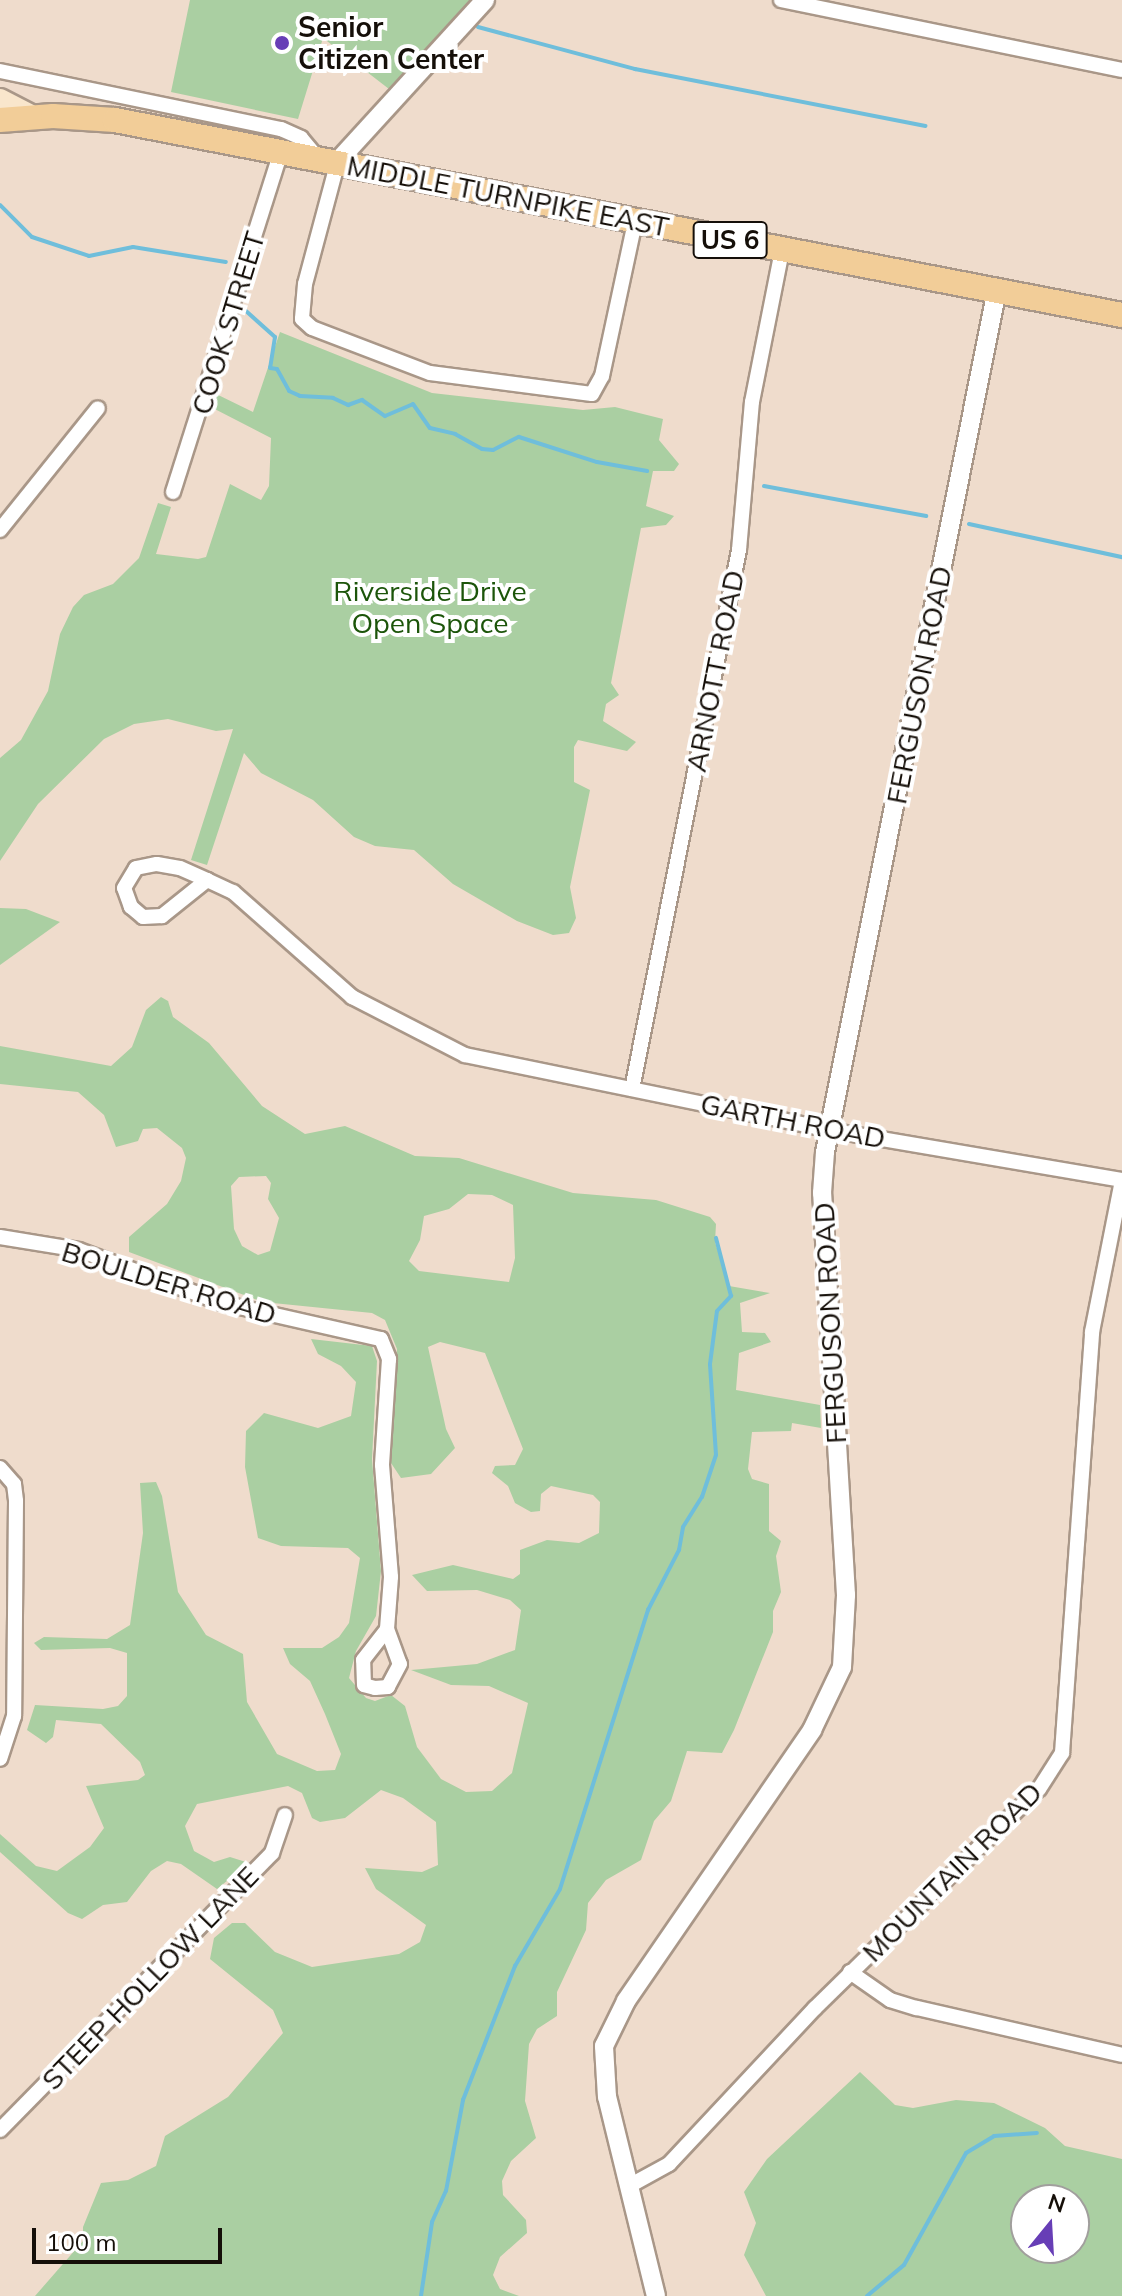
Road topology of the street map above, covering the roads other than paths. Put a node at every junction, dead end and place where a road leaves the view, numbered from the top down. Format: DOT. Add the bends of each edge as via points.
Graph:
graph roads {
  1 [pos="485,0"];
  2 [pos="790,1"];
  3 [pos="1122,70"];
  4 [pos="0,71"];
  5 [pos="0,99"];
  6 [pos="33,116"];
  7 [pos="0,120"];
  8 [pos="281,152"];
  9 [pos="328,160"];
  10 [pos="635,222"];
  11 [pos="782,250"];
  12 [pos="997,290"];
  13 [pos="1122,315"];
  14 [pos="98,408"];
  15 [pos="173,492"];
  16 [pos="0,530"];
  17 [pos="207,880"];
  18 [pos="632,1089"];
  19 [pos="829,1130"];
  20 [pos="1122,1180"];
  21 [pos="0,1237"];
  22 [pos="0,1468"];
  23 [pos="387,1629"];
  24 [pos="0,1759"];
  25 [pos="285,1815"];
  26 [pos="850,1972"];
  27 [pos="1122,2055"];
  28 [pos="0,2130"];
  29 [pos="629,2186"];
  30 [pos="656,2296"];
  1 -- 9 [label="street"];
  2 -- 3 [label="street"];
  4 -- 9 [label="street, MIDDLE TURNPIKE EAST" via="281,129"];
  5 -- 6 [label="main road, MIDDLE TURNPIKE EAST"];
  6 -- 7 [label="main road, US 6"];
  6 -- 8 [label="main road, MIDDLE TURNPIKE EAST / US 6" via="115,120"];
  8 -- 9 [label="main road, MIDDLE TURNPIKE EAST / US 6"];
  8 -- 15 [label="street, COOK STREET"];
  9 -- 10 [label="main road, MIDDLE TURNPIKE EAST / US 6"];
  9 -- 10 [label="street" via="302,319 312,328 430,373 592,394 602,376"];
  10 -- 11 [label="main road, MIDDLE TURNPIKE EAST / US 6"];
  11 -- 12 [label="main road, MIDDLE TURNPIKE EAST / US 6"];
  11 -- 18 [label="street, ARNOTT ROAD" via="752,402 739,550"];
  12 -- 13 [label="main road, MIDDLE TURNPIKE EAST / US 6"];
  12 -- 19 [label="street, FERGUSON ROAD"];
  14 -- 16 [label="street"];
  17 -- 17 [label="street, GARTH ROAD" via="157,864 136,868 124,888 131,907 143,917 162,916"];
  17 -- 18 [label="street, GARTH ROAD" via="233,892 352,997 465,1055"];
  18 -- 19 [label="street, GARTH ROAD"];
  19 -- 20 [label="street, GARTH ROAD"];
  19 -- 29 [label="street, FERGUSON ROAD" via="822,1193 846,1595 842,1667 812,1730 611,2025 602,2065"];
  20 -- 26 [label="street, MOUNTAIN ROAD" via="1092,1332 1062,1753 1039,1789"];
  21 -- 23 [label="street, BOULDER ROAD" via="79,1250 222,1303 381,1339 389,1359 382,1465 391,1577"];
  22 -- 24 [label="street" via="14,1484 16,1501 14,1716"];
  25 -- 28 [label="street, STEEP HOLLOW LANE" via="272,1853"];
  26 -- 27 [label="street" via="890,2000"];
  26 -- 29 [label="street, MOUNTAIN ROAD" via="669,2164"];
  29 -- 30 [label="street, FERGUSON ROAD"];
}
